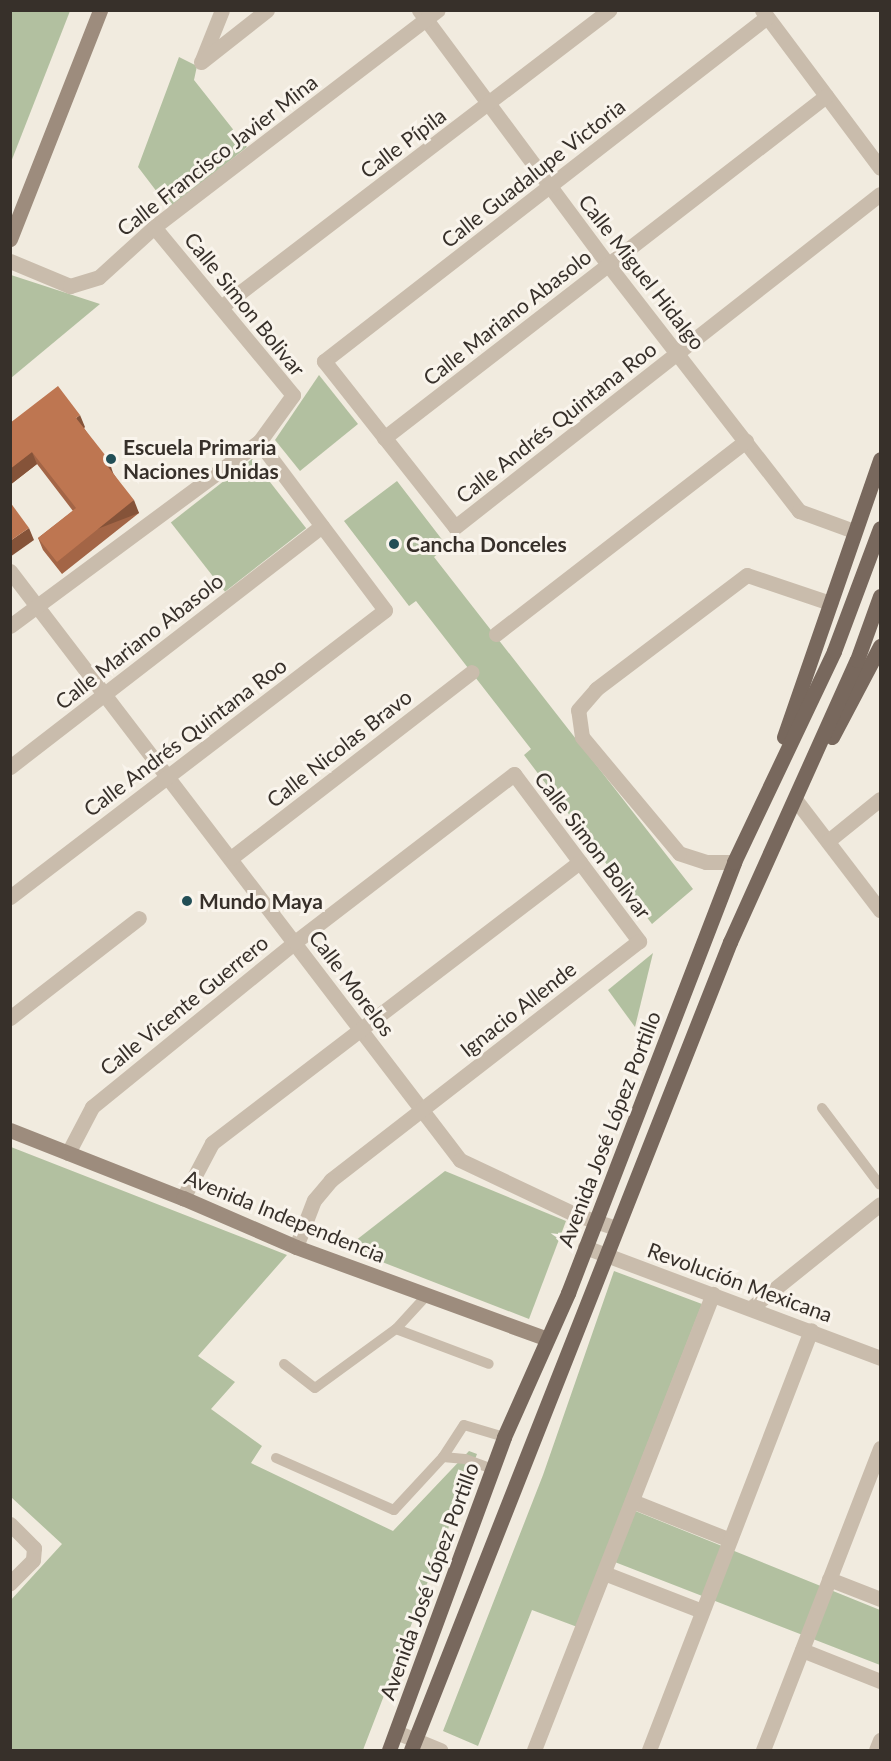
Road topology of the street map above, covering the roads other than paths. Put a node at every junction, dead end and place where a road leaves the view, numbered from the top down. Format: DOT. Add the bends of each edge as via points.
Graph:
graph roads {
  1 [pos="100,10"];
  2 [pos="222,10"];
  3 [pos="267,10"];
  4 [pos="610,10"];
  5 [pos="428,14"];
  6 [pos="765,14"];
  7 [pos="826,96"];
  8 [pos="488,105"];
  9 [pos="880,168"];
  10 [pos="550,187"];
  11 [pos="880,194"];
  12 [pos="154,227"];
  13 [pos="10,239"];
  14 [pos="10,261"];
  15 [pos="609,266"];
  16 [pos="221,308"];
  17 [pos="678,355"];
  18 [pos="324,361"];
  19 [pos="384,438"];
  20 [pos="746,441"];
  21 [pos="259,442"];
  22 [pos="880,459"];
  23 [pos="322,526"];
  24 [pos="454,527"];
  25 [pos="880,528"];
  26 [pos="854,531"];
  27 [pos="10,571"];
  28 [pos="880,596"];
  29 [pos="830,603"];
  30 [pos="38,604"];
  31 [pos="10,626"];
  32 [pos="496,634"];
  33 [pos="880,646"];
  34 [pos="472,672"];
  35 [pos="106,693"];
  36 [pos="10,767"];
  37 [pos="514,774"];
  38 [pos="169,776"];
  39 [pos="766,793"];
  40 [pos="795,799"];
  41 [pos="880,799"];
  42 [pos="828,840"];
  43 [pos="231,858"];
  44 [pos="580,862"];
  45 [pos="734,862"];
  46 [pos="10,897"];
  47 [pos="880,910"];
  48 [pos="139,918"];
  49 [pos="639,941"];
  50 [pos="295,942"];
  51 [pos="10,1018"];
  52 [pos="362,1030"];
  53 [pos="822,1108"];
  54 [pos="423,1110"];
  55 [pos="10,1130"];
  56 [pos="68,1152"];
  57 [pos="880,1185"];
  58 [pos="183,1197"];
  59 [pos="880,1204"];
  60 [pos="594,1222"];
  61 [pos="616,1228"];
  62 [pos="296,1247"];
  63 [pos="585,1247"];
  64 [pos="606,1256"];
  65 [pos="428,1294"];
  66 [pos="713,1294"];
  67 [pos="752,1307"];
  68 [pos="396,1329"];
  69 [pos="811,1330"];
  70 [pos="545,1338"];
  71 [pos="880,1358"];
  72 [pos="284,1364"];
  73 [pos="489,1364"];
  74 [pos="504,1437"];
  75 [pos="880,1448"];
  76 [pos="444,1457"];
  77 [pos="276,1458"];
  78 [pos="493,1468"];
  79 [pos="632,1501"];
  80 [pos="10,1524"];
  81 [pos="730,1540"];
  82 [pos="604,1573"];
  83 [pos="830,1579"];
  84 [pos="10,1583"];
  85 [pos="880,1599"];
  86 [pos="702,1611"];
  87 [pos="802,1650"];
  88 [pos="880,1681"];
  89 [pos="396,1732"];
  90 [pos="880,1740"];
  91 [pos="413,1745"];
  92 [pos="389,1750"];
  93 [pos="440,1750"];
  94 [pos="534,1750"];
  95 [pos="649,1750"];
  96 [pos="763,1750"];
  97 [pos="876,1750"];
  1 -- 13 [label="street"];
  2 -- 3 [label="street" via="201,62"];
  4 -- 8 [label="street, Calle Pípila"];
  5 -- 8 [label="street, Calle Miguel Hidalgo"];
  5 -- 12 [label="street, Calle Francisco Javier Mina"];
  6 -- 7 [label="street"];
  6 -- 10 [label="street, Calle Guadalupe Victoria"];
  7 -- 9 [label="street"];
  7 -- 15 [label="street, Calle Mariano Abasolo"];
  8 -- 10 [label="street, Calle Miguel Hidalgo"];
  8 -- 16 [label="street, Calle Pípila"];
  10 -- 15 [label="street, Calle Miguel Hidalgo"];
  10 -- 18 [label="street, Calle Guadalupe Victoria"];
  11 -- 17 [label="street, Calle Andrés Quintana Roo"];
  12 -- 14 [label="street, Calle Francisco Javier Mina" via="99,277 70,286"];
  12 -- 16 [label="street, Calle Simon Bolivar"];
  15 -- 17 [label="street, Calle Miguel Hidalgo"];
  15 -- 19 [label="street, Calle Mariano Abasolo"];
  16 -- 21 [label="street, Calle Simon Bolivar" via="293,395"];
  17 -- 20 [label="street, Calle Miguel Hidalgo"];
  17 -- 24 [label="street, Calle Andrés Quintana Roo"];
  18 -- 19 [label="street, Calle Simon Bolivar"];
  19 -- 24 [label="street, Calle Simon Bolivar"];
  20 -- 26 [label="street, Calle Miguel Hidalgo" via="799,511"];
  20 -- 32 [label="street"];
  21 -- 23 [label="street"];
  21 -- 30 [label="street"];
  22 -- 26 [label="main road"];
  23 -- 35 [label="street, Calle Mariano Abasolo"];
  23 -- 38 [label="street, Calle Andrés Quintana Roo" via="385,610"];
  25 -- 39 [label="main road, Avenida José López Portillo" via="834,651"];
  26 -- 29 [label="main road"];
  27 -- 30 [label="street, Calle Morelos"];
  28 -- 40 [label="main road, Avenida José López Portillo"];
  29 -- 39 [label="main road"];
  29 -- 45 [label="street" via="747,575 597,689 578,710 582,737 679,853 705,862"];
  30 -- 31 [label="street"];
  30 -- 35 [label="street, Calle Morelos"];
  33 -- 40 [label="main road"];
  34 -- 43 [label="street, Calle Nicolas Bravo"];
  35 -- 36 [label="street, Calle Mariano Abasolo"];
  35 -- 38 [label="street, Calle Morelos"];
  37 -- 44 [label="street, Calle Simon Bolivar"];
  37 -- 50 [label="street, Calle Vicente Guerrero"];
  38 -- 43 [label="street, Calle Morelos"];
  38 -- 46 [label="street, Calle Andrés Quintana Roo"];
  39 -- 45 [label="main road, Avenida José López Portillo"];
  40 -- 42 [label="street"];
  40 -- 61 [label="main road, Avenida José López Portillo" via="730,942"];
  41 -- 42 [label="street"];
  42 -- 47 [label="street"];
  43 -- 50 [label="street, Calle Morelos"];
  44 -- 49 [label="street, Calle Simon Bolivar"];
  44 -- 52 [label="street"];
  45 -- 60 [label="main road, Avenida José López Portillo"];
  48 -- 51 [label="street"];
  49 -- 54 [label="street, Ignacio Allende"];
  50 -- 52 [label="street, Calle Morelos"];
  50 -- 56 [label="street, Calle Vicente Guerrero" via="92,1107"];
  52 -- 54 [label="street, Calle Morelos"];
  52 -- 58 [label="street" via="212,1143"];
  53 -- 57 [label="lane"];
  54 -- 60 [label="street, Calle Morelos" via="460,1160"];
  54 -- 62 [label="street, Ignacio Allende" via="331,1180 314,1200"];
  55 -- 56 [label="street, Avenida Independencia"];
  56 -- 58 [label="street, Avenida Independencia"];
  58 -- 62 [label="street, Avenida Independencia"];
  59 -- 67 [label="street"];
  60 -- 61 [label="street"];
  60 -- 63 [label="main road, Avenida José López Portillo"];
  61 -- 64 [label="main road, Avenida José López Portillo"];
  62 -- 65 [label="street, Avenida Independencia"];
  63 -- 64 [label="street, Revolución Mexicana"];
  63 -- 70 [label="main road, Avenida José López Portillo"];
  64 -- 66 [label="street, Revolución Mexicana"];
  64 -- 91 [label="main road, Avenida José López Portillo"];
  65 -- 68 [label="lane"];
  65 -- 70 [label="street, Avenida Independencia"];
  66 -- 67 [label="street, Revolución Mexicana"];
  66 -- 79 [label="street"];
  67 -- 69 [label="street, Revolución Mexicana"];
  68 -- 72 [label="lane" via="338,1376 315,1388"];
  68 -- 73 [label="lane"];
  69 -- 71 [label="street, Revolución Mexicana"];
  69 -- 81 [label="street"];
  70 -- 74 [label="main road, Avenida José López Portillo"];
  74 -- 76 [label="lane" via="464,1425"];
  74 -- 78 [label="main road, Avenida José López Portillo"];
  75 -- 83 [label="street"];
  76 -- 77 [label="lane" via="394,1510"];
  76 -- 78 [label="lane"];
  78 -- 89 [label="main road, Avenida José López Portillo"];
  79 -- 81 [label="street"];
  79 -- 82 [label="street"];
  80 -- 84 [label="street" via="34,1548 33,1560"];
  81 -- 86 [label="street"];
  82 -- 86 [label="street"];
  82 -- 94 [label="street"];
  83 -- 85 [label="street"];
  83 -- 87 [label="street"];
  86 -- 95 [label="street"];
  87 -- 88 [label="street"];
  87 -- 96 [label="street"];
  89 -- 91 [label="street"];
  89 -- 92 [label="main road, Avenida José López Portillo"];
  90 -- 97 [label="street"];
  91 -- 93 [label="street"];
}
